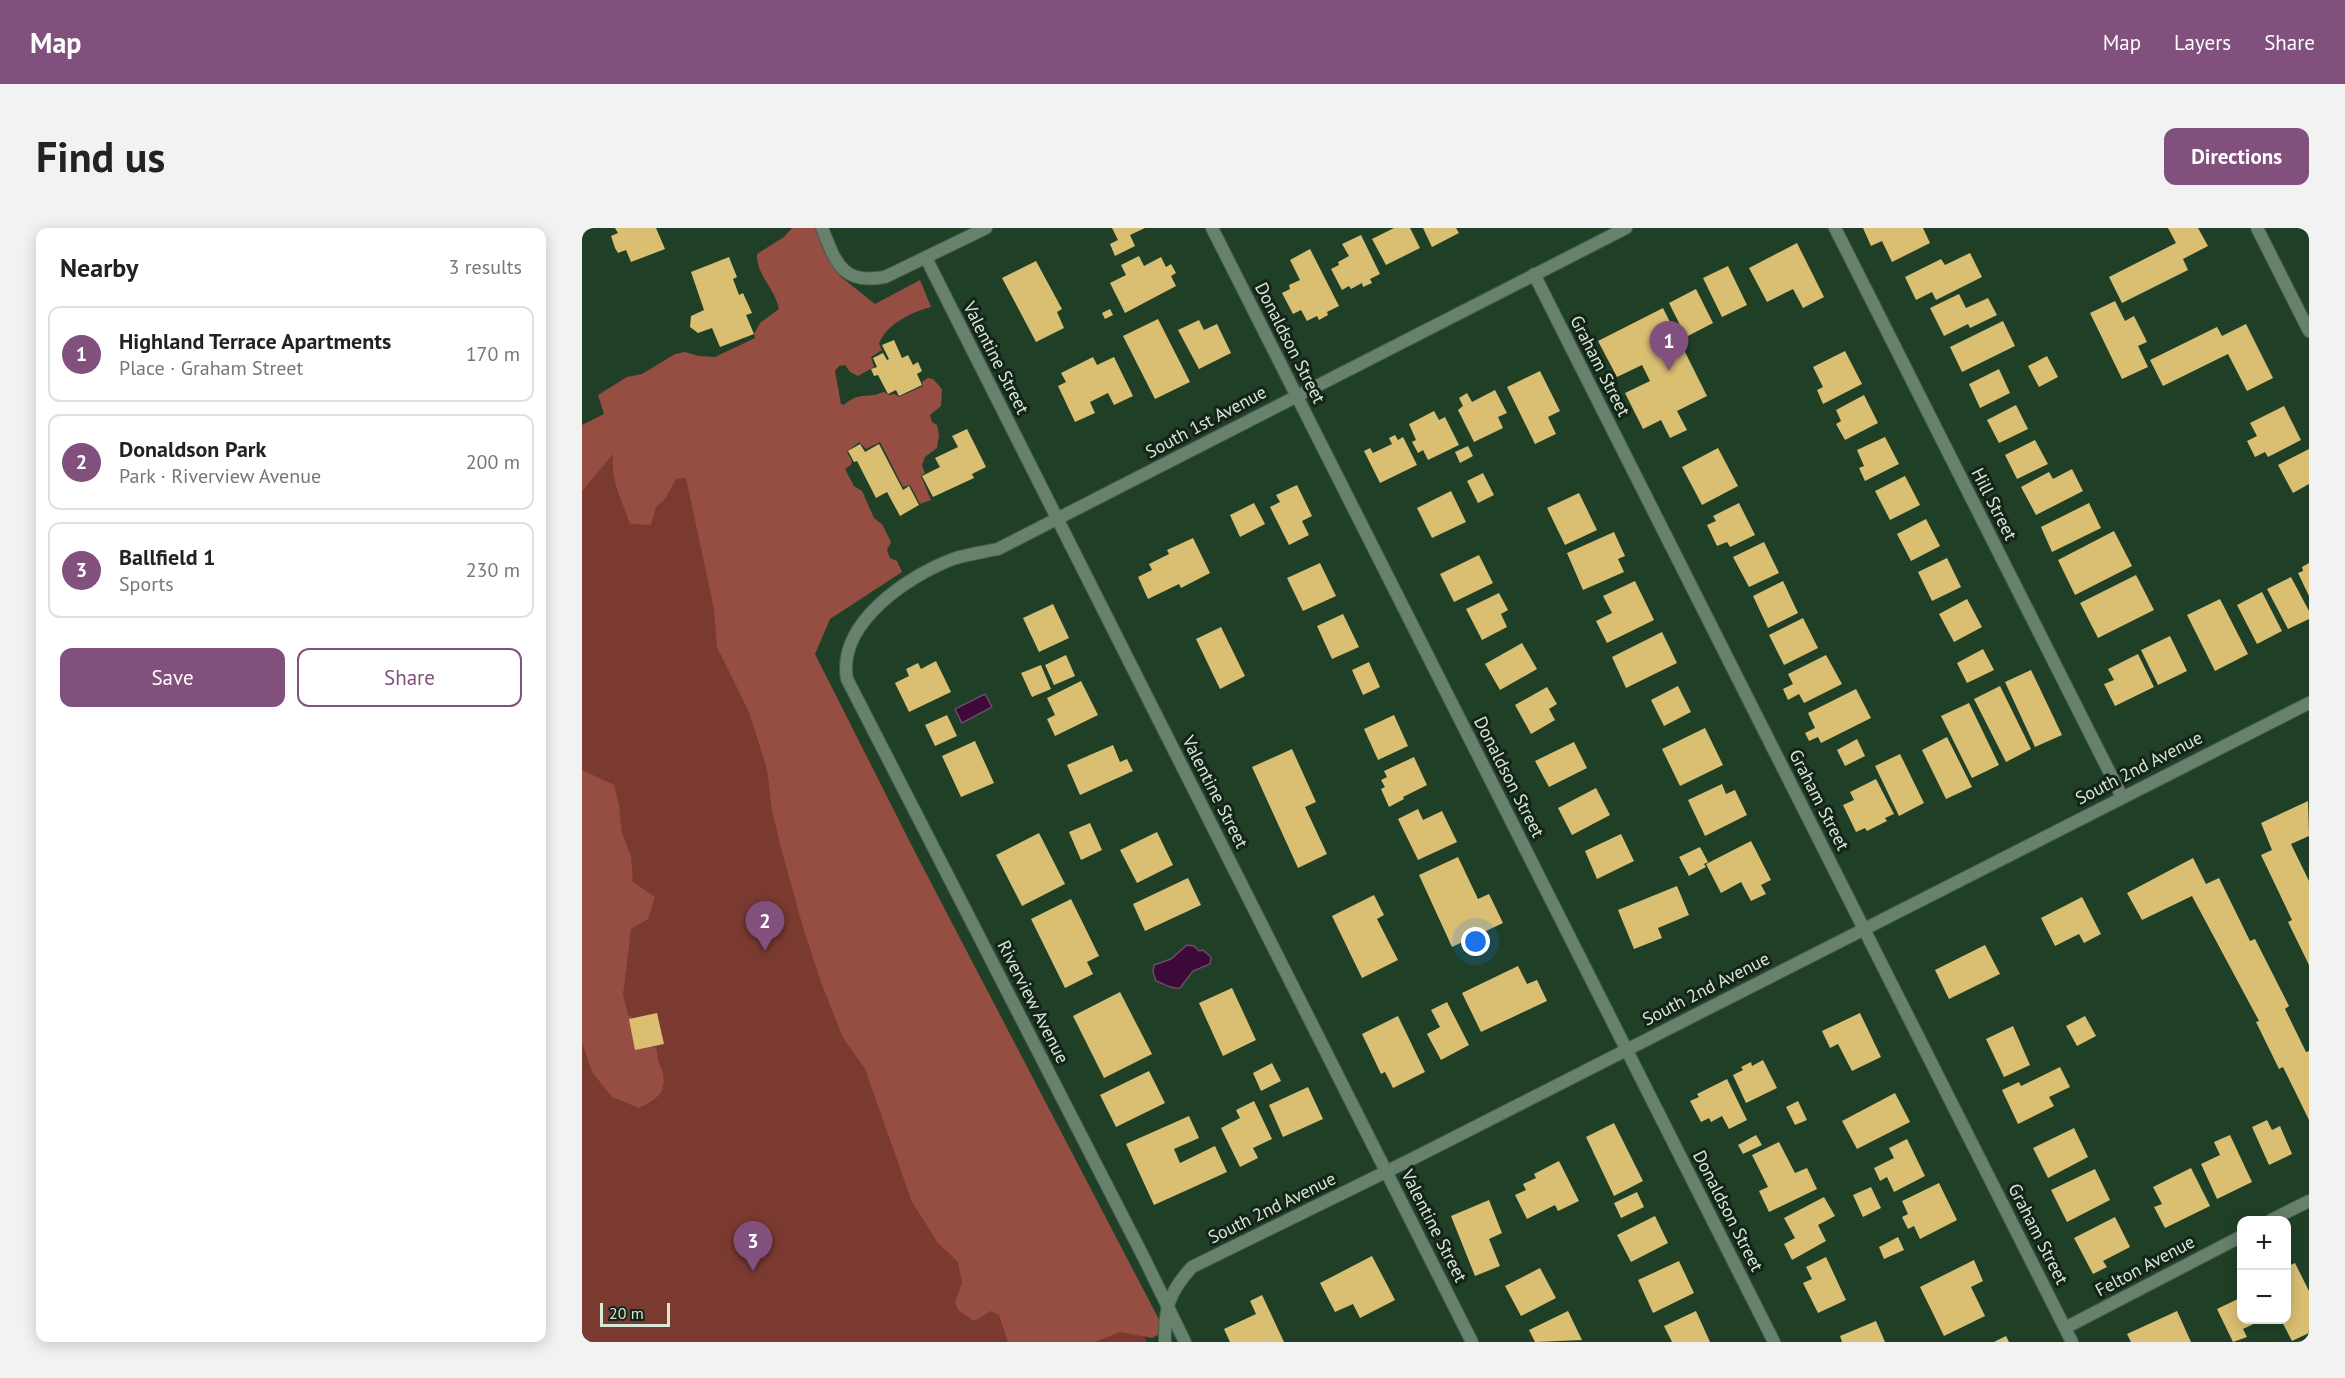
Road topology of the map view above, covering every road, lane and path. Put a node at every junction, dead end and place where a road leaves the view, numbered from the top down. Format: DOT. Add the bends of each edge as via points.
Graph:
graph roads {
  1 [pos="822,228"];
  2 [pos="986,228"];
  3 [pos="1212,228"];
  4 [pos="1626,228"];
  5 [pos="1835,228"];
  6 [pos="2257,228"];
  7 [pos="926,258"];
  8 [pos="1534,274"];
  9 [pos="2309,331"];
  10 [pos="1296,395"];
  11 [pos="1058,520"];
  12 [pos="847,679"];
  13 [pos="2309,703"];
  14 [pos="2122,797"];
  15 [pos="1864,929"];
  16 [pos="1627,1049"];
  17 [pos="1386,1172"];
  18 [pos="2309,1201"];
  19 [pos="2280,1216"];
  20 [pos="2237,1238"];
  21 [pos="1167,1305"];
  22 [pos="2065,1328"];
  23 [pos="1165,1342"];
  24 [pos="1185,1342"];
  25 [pos="1472,1342"];
  26 [pos="1774,1342"];
  27 [pos="2072,1342"];
  1 -- 7 [label="street" via="836,262 859,279 885,277"];
  2 -- 7 [label="street"];
  3 -- 10 [label="street, Donaldson Street"];
  4 -- 8 [label="street, South 1st Avenue"];
  5 -- 14 [label="street, Hill Street"];
  6 -- 9 [label="street"];
  7 -- 11 [label="street, Valentine Street"];
  8 -- 10 [label="street, South 1st Avenue"];
  8 -- 15 [label="street, Graham Street"];
  10 -- 11 [label="street, South 1st Avenue"];
  10 -- 16 [label="street, Donaldson Street"];
  11 -- 12 [label="street, South 1st Avenue" via="998,549 954,559 894,591 861,625 845,665"];
  11 -- 17 [label="street, Valentine Street"];
  12 -- 21 [label="street, Riverview Avenue"];
  13 -- 14 [label="street, South 2nd Avenue"];
  14 -- 15 [label="street, South 2nd Avenue"];
  15 -- 16 [label="street, South 2nd Avenue"];
  15 -- 22 [label="street, Graham Street"];
  16 -- 17 [label="street, South 2nd Avenue"];
  16 -- 26 [label="street, Donaldson Street"];
  17 -- 21 [label="street, South 2nd Avenue" via="1192,1267 1176,1284"];
  17 -- 25 [label="street, Valentine Street"];
  18 -- 19 [label="street"];
  20 -- 22 [label="street, Felton Avenue"];
  21 -- 23 [label="street, South 2nd Avenue"];
  21 -- 24 [label="street, Riverview Avenue"];
  22 -- 27 [label="street, Graham Street"];
}
